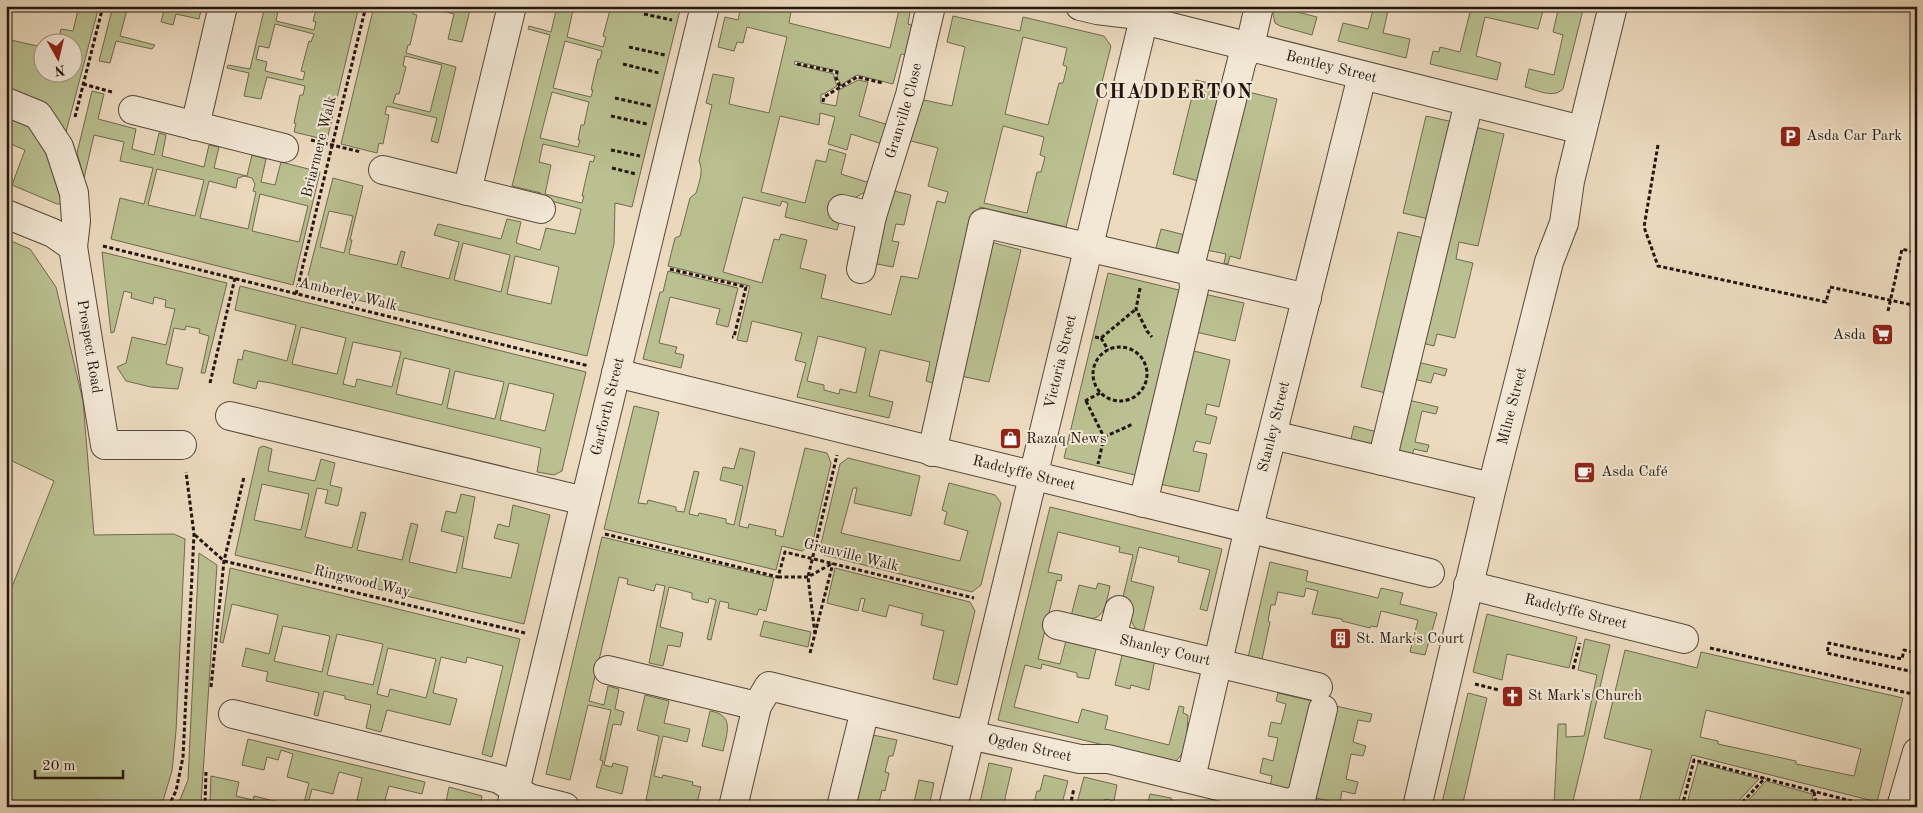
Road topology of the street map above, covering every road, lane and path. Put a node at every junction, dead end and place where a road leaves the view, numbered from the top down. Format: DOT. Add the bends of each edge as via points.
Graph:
graph roads {
  1 [pos="103,6"];
  2 [pos="223,6"];
  3 [pos="366,6"];
  4 [pos="512,6"];
  5 [pos="704,6"];
  6 [pos="931,6"];
  7 [pos="1080,6"];
  8 [pos="1259,6"];
  9 [pos="1614,6"];
  10 [pos="1145,13"];
  11 [pos="644,14"];
  12 [pos="673,20"];
  13 [pos="1250,46"];
  14 [pos="629,47"];
  15 [pos="674,57"];
  16 [pos="624,64"];
  17 [pos="797,64"];
  18 [pos="660,73"];
  19 [pos="1362,76"];
  20 [pos="83,84"];
  21 [pos="840,87"];
  22 [pos="911,90"];
  23 [pos="615,98"];
  24 [pos="6,102"];
  25 [pos="126,102"];
  26 [pos="823,102"];
  27 [pos="1469,102"];
  28 [pos="652,106"];
  29 [pos="611,116"];
  30 [pos="648,125"];
  31 [pos="195,126"];
  32 [pos="1582,130"];
  33 [pos="295,143"];
  34 [pos="1658,144"];
  35 [pos="332,145"];
  36 [pos="59,147"];
  37 [pos="611,150"];
  38 [pos="649,159"];
  39 [pos="374,162"];
  40 [pos="612,168"];
  41 [pos="645,176"];
  42 [pos="467,190"];
  43 [pos="541,209"];
  44 [pos="842,210"];
  45 [pos="6,214"];
  46 [pos="872,216"];
  47 [pos="74,247"];
  48 [pos="1088,247"];
  49 [pos="1917,252"];
  50 [pos="670,269"];
  51 [pos="861,269"];
  52 [pos="1194,272"];
  53 [pos="235,278"];
  54 [pos="1141,283"];
  55 [pos="296,294"];
  56 [pos="1307,298"];
  57 [pos="1890,300"];
  58 [pos="1917,306"];
  59 [pos="1888,311"];
  60 [pos="1088,335"];
  61 [pos="732,338"];
  62 [pos="1102,338"];
  63 [pos="1108,350"];
  64 [pos="616,374"];
  65 [pos="210,383"];
  66 [pos="1100,393"];
  67 [pos="1080,399"];
  68 [pos="1086,401"];
  69 [pos="230,416"];
  70 [pos="1273,435"];
  71 [pos="182,445"];
  72 [pos="839,450"];
  73 [pos="932,452"];
  74 [pos="1382,461"];
  75 [pos="1097,468"];
  76 [pos="244,477"];
  77 [pos="1033,477"];
  78 [pos="1492,487"];
  79 [pos="585,501"];
  80 [pos="1143,503"];
  81 [pos="1249,530"];
  82 [pos="598,532"];
  83 [pos="194,534"];
  84 [pos="813,558"];
  85 [pos="224,561"];
  86 [pos="833,563"];
  87 [pos="1430,573"];
  88 [pos="778,577"];
  89 [pos="808,577"];
  90 [pos="1468,586"];
  91 [pos="1001,605"];
  92 [pos="1119,610"];
  93 [pos="1057,625"];
  94 [pos="815,634"];
  95 [pos="1582,634"];
  96 [pos="533,635"];
  97 [pos="1112,638"];
  98 [pos="1684,638"];
  99 [pos="810,653"];
  100 [pos="1917,653"];
  101 [pos="1218,663"];
  102 [pos="1573,669"];
  103 [pos="1915,669"];
  104 [pos="608,670"];
  105 [pos="1473,684"];
  106 [pos="211,687"];
  107 [pos="1499,690"];
  108 [pos="1917,694"];
  109 [pos="763,696"];
  110 [pos="865,710"];
  111 [pos="233,714"];
  112 [pos="970,734"];
  113 [pos="1917,752"];
  114 [pos="206,772"];
  115 [pos="1191,778"];
  116 [pos="1765,778"];
  117 [pos="1814,792"];
  118 [pos="513,798"];
  119 [pos="1295,806"];
  120 [pos="168,807"];
  121 [pos="202,807"];
  122 [pos="565,807"];
  123 [pos="733,807"];
  124 [pos="841,807"];
  125 [pos="952,807"];
  126 [pos="1417,807"];
  127 [pos="1682,807"];
  128 [pos="1738,807"];
  129 [pos="1817,807"];
  130 [pos="1874,807"];
  131 [pos="1901,807"];
  1 -- 20 [label="path"];
  2 -- 31 [label="street"];
  3 -- 35 [label="path, Briarmere Walk"];
  4 -- 42 [label="street"];
  5 -- 64 [label="street, Garforth Street"];
  6 -- 22 [label="street, Granville Close"];
  7 -- 10 [label="street, Bentley Street" via="1130,14"];
  8 -- 13 [label="street"];
  9 -- 32 [label="street, Milne Street"];
  10 -- 13 [label="street, Bentley Street" via="1158,24"];
  10 -- 48 [label="street, Victoria Street"];
  11 -- 12 [label="path"];
  13 -- 19 [label="street, Bentley Street"];
  13 -- 52 [label="street" via="1242,60 1194,249"];
  14 -- 15 [label="path"];
  16 -- 18 [label="path"];
  17 -- 21 [label="path" via="837,72"];
  19 -- 27 [label="street, Bentley Street"];
  19 -- 56 [label="street, Stanley Street"];
  20 -- 25 [label="path"];
  20 -- 36 [label="path" via="70,137"];
  21 -- 22 [label="path" via="857,77"];
  21 -- 26 [label="path" via="824,97"];
  22 -- 46 [label="street, Granville Close"];
  23 -- 28 [label="path"];
  24 -- 36 [label="street" via="38,115"];
  25 -- 31 [label="street"];
  27 -- 32 [label="street, Bentley Street"];
  27 -- 74 [label="street"];
  29 -- 30 [label="path"];
  31 -- 33 [label="street"];
  32 -- 78 [label="street, Milne Street" via="1564,224 1549,262"];
  33 -- 35 [label="path"];
  34 -- 57 [label="path" via="1644,226 1658,266 1826,302 1830,287"];
  35 -- 39 [label="path"];
  35 -- 55 [label="path, Briarmere Walk"];
  36 -- 47 [label="street" via="74,193"];
  37 -- 38 [label="path"];
  39 -- 42 [label="street"];
  40 -- 41 [label="path"];
  42 -- 43 [label="street"];
  44 -- 46 [label="street"];
  45 -- 47 [label="street" via="53,232"];
  46 -- 51 [label="street, Granville Close"];
  47 -- 53 [label="path, Amberley Walk" via="95,244"];
  47 -- 71 [label="street, Prospect Road" via="104,445"];
  48 -- 52 [label="street"];
  48 -- 73 [label="street" via="983,223"];
  48 -- 77 [label="street, Victoria Street"];
  49 -- 57 [label="path" via="1902,249"];
  50 -- 61 [label="path" via="746,287"];
  52 -- 56 [label="street"];
  52 -- 80 [label="street" via="1194,289"];
  53 -- 55 [label="path, Amberley Walk"];
  53 -- 65 [label="path"];
  54 -- 62 [label="path" via="1136,309"];
  55 -- 64 [label="path, Amberley Walk"];
  56 -- 70 [label="street, Stanley Street"];
  57 -- 58 [label="path"];
  57 -- 59 [label="path"];
  60 -- 62 [label="path"];
  62 -- 63 [label="path"];
  63 -- 66 [label="path" via="1097,359 1094,367 1093,377"];
  63 -- 66 [label="path" via="1122,346 1139,353 1148,369 1148,378 1133,399 1124,402 1115,402"];
  64 -- 73 [label="street, Radclyffe Street"];
  64 -- 79 [label="street, Garforth Street"];
  66 -- 68 [label="path"];
  67 -- 68 [label="path"];
  68 -- 75 [label="path" via="1104,437"];
  69 -- 79 [label="street"];
  70 -- 74 [label="street"];
  70 -- 81 [label="street, Stanley Street"];
  71 -- 83 [label="path"];
  72 -- 84 [label="path"];
  73 -- 77 [label="street, Radclyffe Street"];
  74 -- 78 [label="street"];
  76 -- 85 [label="path"];
  77 -- 80 [label="street, Radclyffe Street"];
  77 -- 91 [label="street, Victoria Street"];
  78 -- 90 [label="street, Milne Street"];
  79 -- 118 [label="street, Garforth Street"];
  80 -- 81 [label="street, Radclyffe Street"];
  81 -- 87 [label="street, Radclyffe Street"];
  81 -- 101 [label="street, Stanley Street"];
  82 -- 88 [label="path"];
  83 -- 85 [label="path, Ringwood Way"];
  83 -- 120 [label="path" via="182,769"];
  84 -- 86 [label="path, Granville Walk"];
  84 -- 88 [label="path, Granville Walk" via="785,552"];
  84 -- 89 [label="path"];
  85 -- 96 [label="path, Ringwood Way"];
  85 -- 106 [label="path"];
  86 -- 89 [label="path"];
  86 -- 91 [label="path, Granville Walk"];
  86 -- 94 [label="path"];
  88 -- 89 [label="path"];
  89 -- 94 [label="path"];
  90 -- 98 [label="street, Radclyffe Street"];
  90 -- 126 [label="street, Milne Street"];
  91 -- 112 [label="street, Victoria Street"];
  92 -- 97 [label="street, Shanley Court"];
  93 -- 97 [label="street, Shanley Court"];
  94 -- 99 [label="path"];
  95 -- 102 [label="path"];
  97 -- 101 [label="street, Shanley Court"];
  98 -- 108 [label="path" via="1697,645"];
  100 -- 103 [label="path" via="1904,650 1902,659 1828,643 1827,653"];
  101 -- 115 [label="street, Stanley Street"];
  101 -- 119 [label="street, Shanley Court" via="1320,698 1302,795"];
  104 -- 109 [label="street, Ogden Street"];
  105 -- 107 [label="path"];
  109 -- 110 [label="street, Ogden Street"];
  109 -- 123 [label="street"];
  110 -- 112 [label="street, Ogden Street"];
  110 -- 124 [label="street"];
  111 -- 118 [label="street" via="499,779"];
  112 -- 115 [label="street, Ogden Street" via="1080,760 1108,760"];
  112 -- 125 [label="street, Victoria Street"];
  113 -- 131 [label="street"];
  114 -- 121 [label="path" via="205,804"];
  115 -- 119 [label="street, Ogden Street"];
  116 -- 117 [label="path"];
  116 -- 127 [label="path" via="1694,760"];
  116 -- 128 [label="path"];
  117 -- 129 [label="path"];
  117 -- 130 [label="path"];
  118 -- 122 [label="street" via="529,798"];
}
